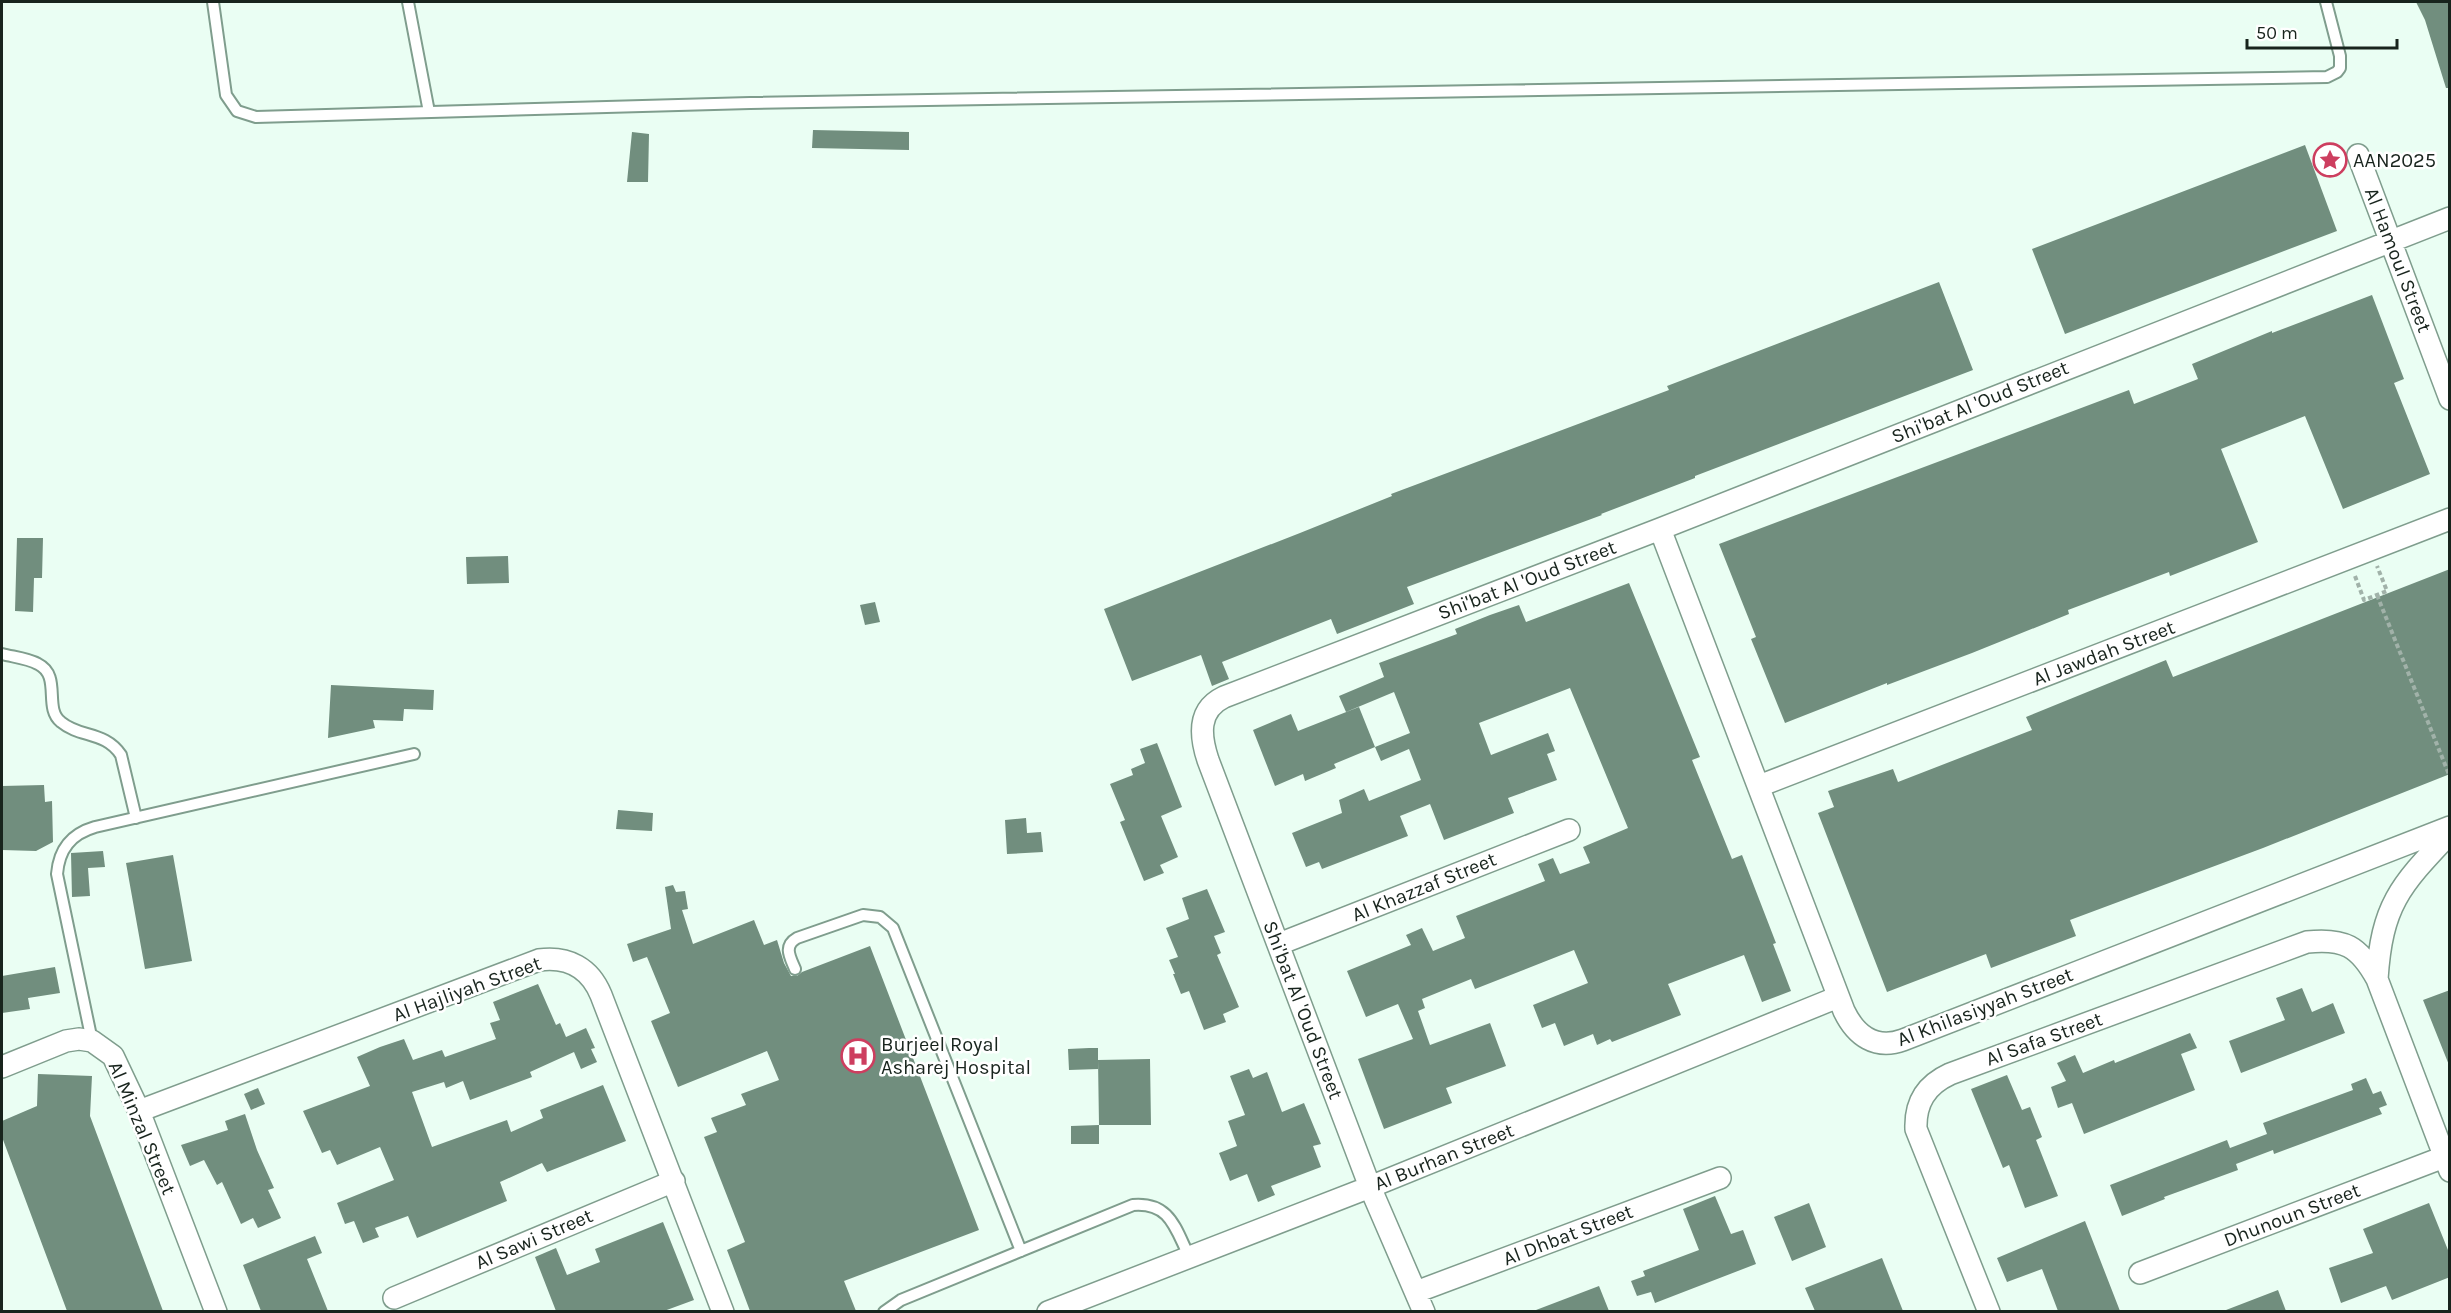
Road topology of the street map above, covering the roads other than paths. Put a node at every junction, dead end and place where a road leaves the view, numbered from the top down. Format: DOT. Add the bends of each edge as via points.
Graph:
graph roads {
  1 [pos="213,2"];
  2 [pos="408,2"];
  3 [pos="2326,2"];
  4 [pos="429,112"];
  5 [pos="2358,155"];
  6 [pos="2450,218"];
  7 [pos="2390,239"];
  8 [pos="2450,399"];
  9 [pos="2450,519"];
  10 [pos="1660,529"];
  11 [pos="2,654"];
  12 [pos="414,754"];
  13 [pos="1759,786"];
  14 [pos="136,818"];
  15 [pos="2450,826"];
  16 [pos="1569,830"];
  17 [pos="2450,833"];
  18 [pos="1279,944"];
  19 [pos="795,969"];
  20 [pos="2377,979"];
  21 [pos="1838,997"];
  22 [pos="92,1041"];
  23 [pos="2,1067"];
  24 [pos="139,1111"];
  25 [pos="2447,1164"];
  26 [pos="1720,1178"];
  27 [pos="674,1181"];
  28 [pos="1370,1187"];
  29 [pos="1021,1251"];
  30 [pos="1189,1256"];
  31 [pos="2140,1273"];
  32 [pos="394,1298"];
  33 [pos="1420,1302"];
  34 [pos="216,1311"];
  35 [pos="723,1311"];
  36 [pos="884,1311"];
  37 [pos="1048,1311"];
  38 [pos="1989,1311"];
  1 -- 4 [label="lane" via="226,95 230,104 246,115"];
  2 -- 4 [label="lane"];
  3 -- 4 [label="lane" via="2341,62 2337,72 2327,77 750,103"];
  5 -- 7 [label="street, Al Hamoul Street"];
  6 -- 7 [label="street, Shi'bat Al 'Oud Street"];
  7 -- 8 [label="street, Al Hamoul Street"];
  7 -- 10 [label="street, Shi'bat Al 'Oud Street"];
  9 -- 13 [label="street, Al Jawdah Street"];
  10 -- 13 [label="street, Al Khilasiyyah Street"];
  10 -- 18 [label="street, Shi'bat Al 'Oud Street" via="1224,697 1210,706 1202,721 1205,750"];
  11 -- 14 [label="lane" via="40,665 50,676 57,718 67,726 109,741 116,748"];
  12 -- 14 [label="lane"];
  13 -- 21 [label="street, Al Khilasiyyah Street"];
  14 -- 22 [label="lane" via="82,831 71,838 58,861 57,874"];
  15 -- 21 [label="street, Al Khilasiyyah Street" via="1894,1043 1876,1043 1860,1034 1848,1020"];
  16 -- 18 [label="street, Al Khazzaf Street"];
  17 -- 20 [label="street" via="2408,878 2393,903 2383,929"];
  18 -- 28 [label="street, Shi'bat Al 'Oud Street"];
  19 -- 29 [label="lane" via="788,950 796,938 863,915 880,917 893,928"];
  20 -- 25 [label="street"];
  20 -- 38 [label="street, Al Safa Street" via="2353,948 2332,941 2307,942 1961,1070 1930,1086 1918,1106 1916,1129"];
  21 -- 28 [label="street, Al Burhan Street"];
  22 -- 23 [label="street, Al Minzal Street" via="66,1041"];
  22 -- 24 [label="street, Al Minzal Street" via="113,1056"];
  24 -- 27 [label="street, Al Hajliyah Street" via="539,960 561,960 582,968 597,985"];
  24 -- 34 [label="street, Al Minzal Street"];
  25 -- 31 [label="street, Dhunoun Street"];
  26 -- 33 [label="street, Al Dhbat Street"];
  27 -- 32 [label="street, Al Sawi Street"];
  27 -- 35 [label="street, Al Hajliyah Street"];
  28 -- 30 [label="street, Al Burhan Street"];
  28 -- 33 [label="street, Shi'bat Al 'Oud Street"];
  29 -- 30 [label="lane" via="1133,1205 1145,1204 1166,1214"];
  29 -- 36 [label="lane" via="901,1300"];
  30 -- 37 [label="street, Al Burhan Street"];
}
